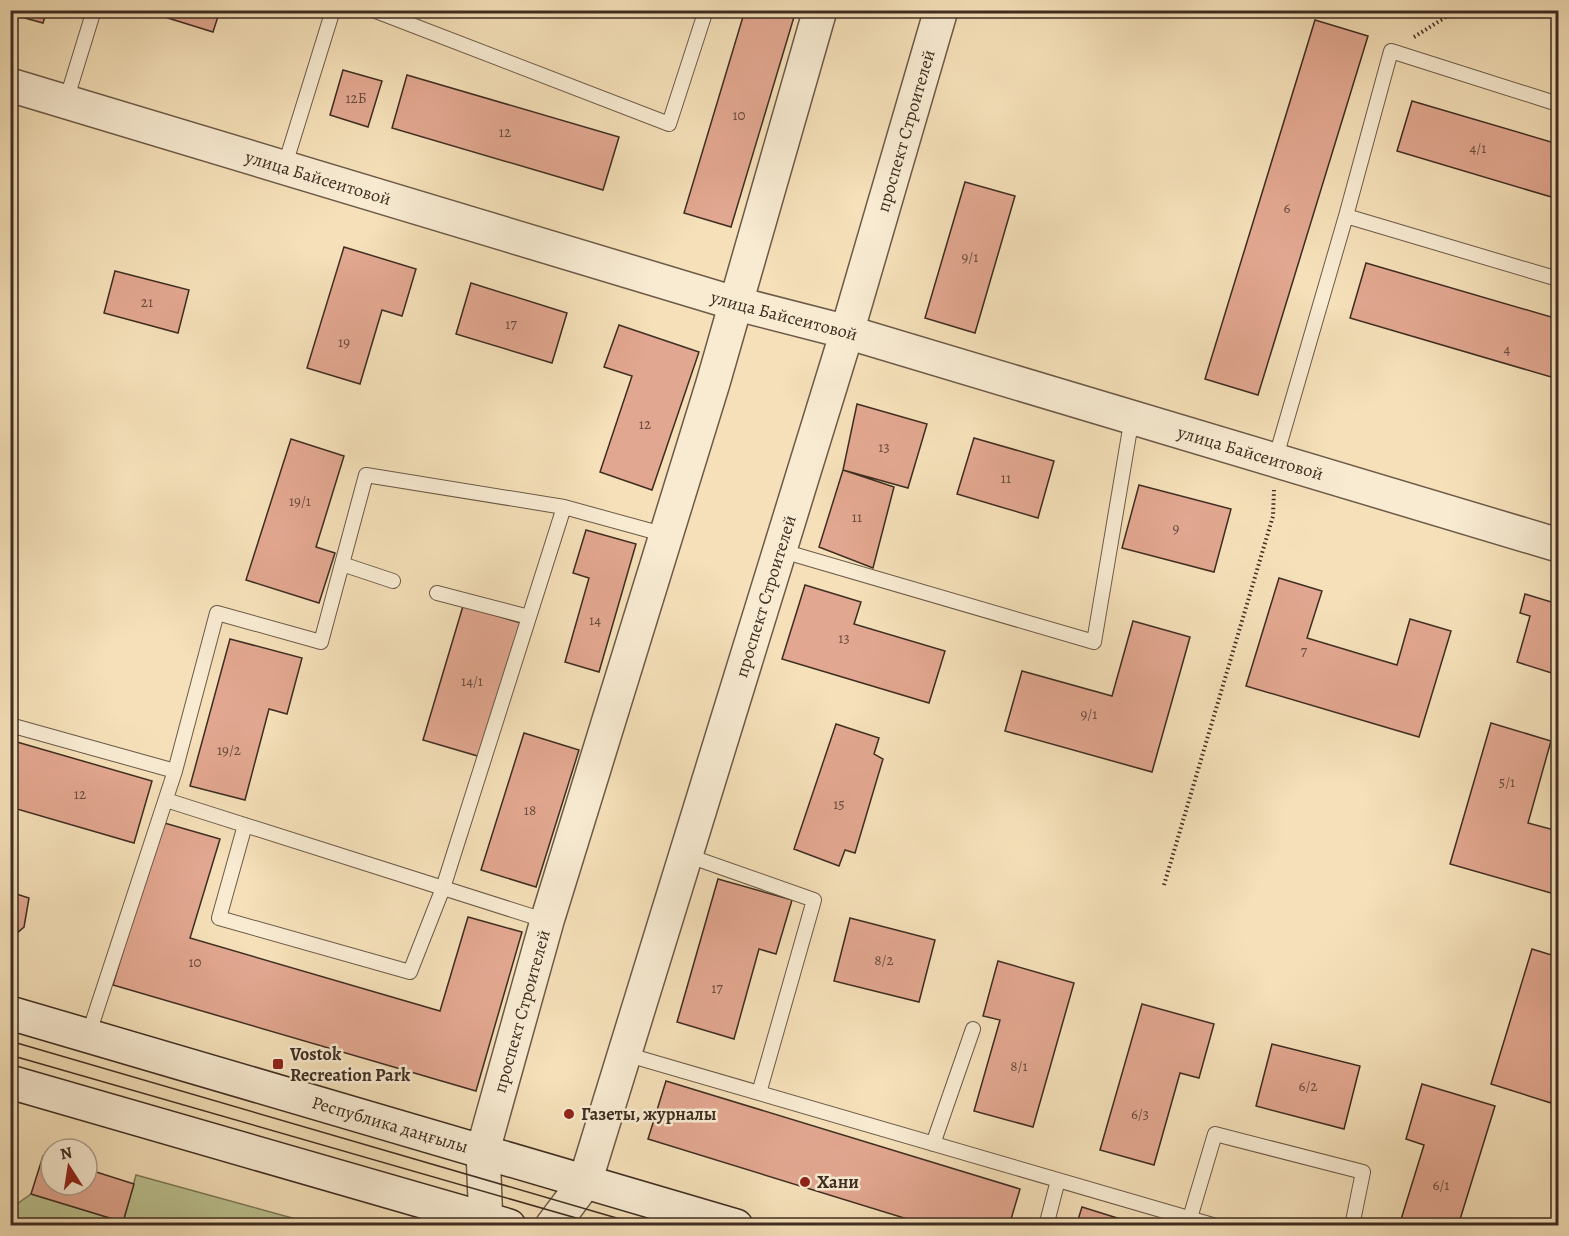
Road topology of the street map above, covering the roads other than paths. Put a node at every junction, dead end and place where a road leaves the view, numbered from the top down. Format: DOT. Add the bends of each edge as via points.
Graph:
graph roads {
  1 [pos="94,10"];
  2 [pos="333,10"];
  3 [pos="373,10"];
  4 [pos="706,10"];
  5 [pos="820,10"];
  6 [pos="941,10"];
  7 [pos="10,85"];
  8 [pos="66,101"];
  9 [pos="1558,105"];
  10 [pos="284,168"];
  11 [pos="1346,216"];
  12 [pos="1558,279"];
  13 [pos="734,303"];
  14 [pos="847,332"];
  15 [pos="1132,417"];
  16 [pos="1275,460"];
  17 [pos="564,507"];
  18 [pos="666,535"];
  19 [pos="1558,545"];
  20 [pos="779,550"];
  21 [pos="342,564"];
  22 [pos="393,581"];
  23 [pos="438,593"];
  24 [pos="529,617"];
  25 [pos="10,725"];
  26 [pos="176,771"];
  27 [pos="166,800"];
  28 [pos="245,825"];
  29 [pos="686,855"];
  30 [pos="443,888"];
  31 [pos="547,921"];
  32 [pos="10,1013"];
  33 [pos="973,1029"];
  34 [pos="88,1036"];
  35 [pos="625,1054"];
  36 [pos="10,1082"];
  37 [pos="759,1093"];
  38 [pos="933,1144"];
  39 [pos="483,1150"];
  40 [pos="1059,1180"];
  41 [pos="585,1182"];
  42 [pos="1190,1218"];
  43 [pos="494,1224"];
  44 [pos="552,1226"];
  45 [pos="736,1226"];
  46 [pos="1046,1226"];
  47 [pos="1216,1226"];
  48 [pos="1352,1226"];
  1 -- 8 [label="lane"];
  2 -- 10 [label="lane"];
  3 -- 4 [label="lane" via="669,124"];
  5 -- 13 [label="street, проспект Строителей"];
  6 -- 14 [label="street, проспект Строителей"];
  7 -- 8 [label="street, улица Байсеитовой"];
  8 -- 10 [label="street, улица Байсеитовой"];
  9 -- 11 [label="lane" via="1391,51"];
  10 -- 13 [label="street, улица Байсеитовой"];
  11 -- 12 [label="lane"];
  11 -- 16 [label="lane"];
  13 -- 14 [label="street, улица Байсеитовой"];
  13 -- 18 [label="street, проспект Строителей"];
  14 -- 15 [label="street, улица Байсеитовой"];
  14 -- 20 [label="street, проспект Строителей"];
  15 -- 16 [label="street, улица Байсеитовой"];
  15 -- 20 [label="lane" via="1094,642"];
  16 -- 19 [label="street, улица Байсеитовой"];
  17 -- 18 [label="lane"];
  17 -- 21 [label="lane" via="366,475"];
  17 -- 24 [label="lane"];
  18 -- 31 [label="street, проспект Строителей"];
  20 -- 29 [label="street, проспект Строителей"];
  21 -- 22 [label="lane"];
  21 -- 26 [label="lane" via="321,642 217,613"];
  23 -- 24 [label="lane"];
  24 -- 30 [label="lane"];
  25 -- 26 [label="lane"];
  26 -- 27 [label="lane"];
  27 -- 28 [label="lane"];
  27 -- 34 [label="lane"];
  28 -- 30 [label="lane"];
  28 -- 30 [label="lane" via="219,918 410,972"];
  29 -- 35 [label="street, проспект Строителей"];
  29 -- 37 [label="lane" via="814,900"];
  30 -- 31 [label="lane"];
  31 -- 39 [label="street, проспект Строителей"];
  32 -- 34 [label="street, Республика даңғылы"];
  33 -- 38 [label="lane"];
  34 -- 39 [label="street, Республика даңғылы"];
  35 -- 37 [label="lane"];
  35 -- 41 [label="street, проспект Строителей"];
  36 -- 43 [label="street"];
  37 -- 38 [label="lane"];
  38 -- 40 [label="lane"];
  39 -- 41 [label="street, Республика даңғылы"];
  39 -- 43 [label="street, проспект Строителей"];
  40 -- 42 [label="lane"];
  40 -- 46 [label="lane"];
  41 -- 44 [label="street, проспект Строителей"];
  41 -- 45 [label="street, Республика даңғылы"];
  42 -- 47 [label="lane"];
  42 -- 48 [label="lane" via="1215,1134 1363,1172"];
}
